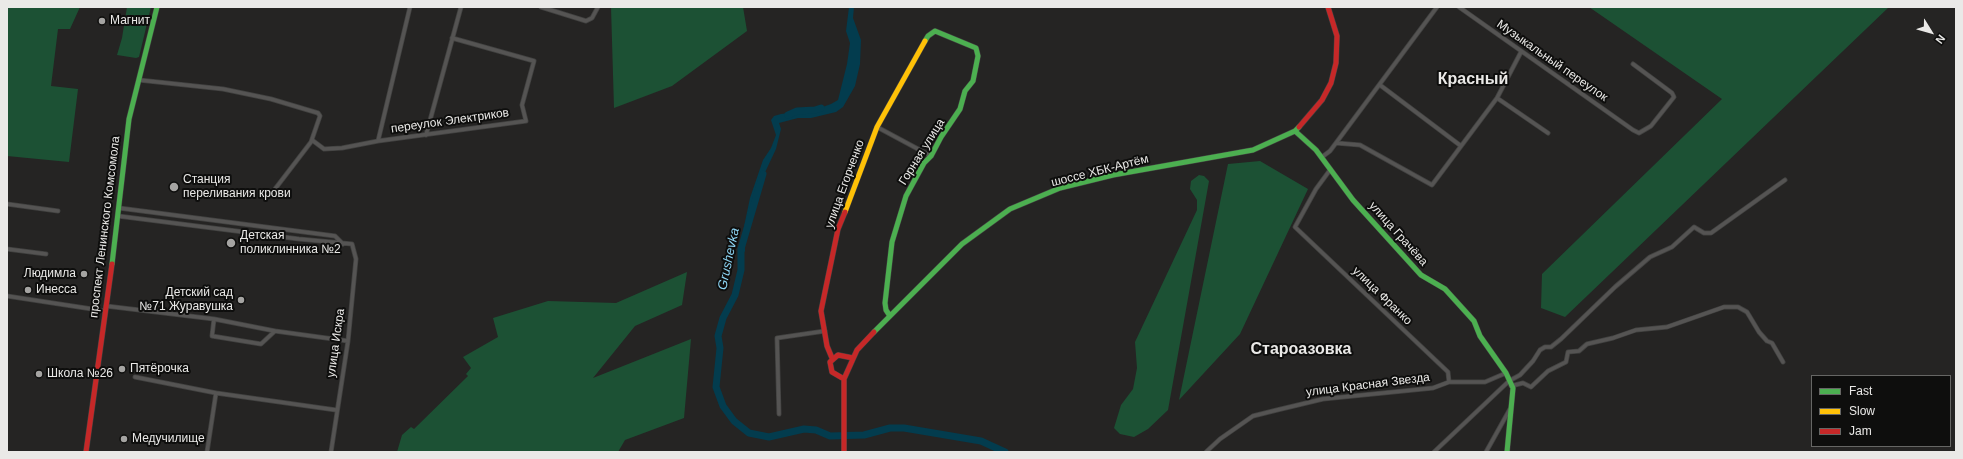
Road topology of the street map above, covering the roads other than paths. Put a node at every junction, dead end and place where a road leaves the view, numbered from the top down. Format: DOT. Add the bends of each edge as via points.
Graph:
graph roads {
  1 [pos="157,7"];
  2 [pos="410,7"];
  3 [pos="461,7"];
  4 [pos="541,7"];
  5 [pos="598,7"];
  6 [pos="1328,7"];
  7 [pos="1437,7"];
  8 [pos="1460,7"];
  9 [pos="452,38"];
  10 [pos="976,48"];
  11 [pos="1521,52"];
  12 [pos="1633,64"];
  13 [pos="139,80"];
  14 [pos="1380,85"];
  15 [pos="1497,98"];
  16 [pos="877,127"];
  17 [pos="1295,131"];
  18 [pos="1548,133"];
  19 [pos="426,135"];
  20 [pos="312,140"];
  21 [pos="378,141"];
  22 [pos="1336,143"];
  23 [pos="1461,146"];
  24 [pos="931,156"];
  25 [pos="1322,157"];
  26 [pos="1330,170"];
  27 [pos="1785,180"];
  28 [pos="275,189"];
  29 [pos="7,204"];
  30 [pos="119,208"];
  31 [pos="58,211"];
  32 [pos="118,216"];
  33 [pos="344,244"];
  34 [pos="7,249"];
  35 [pos="46,254"];
  36 [pos="7,296"];
  37 [pos="106,309"];
  38 [pos="890,316"];
  39 [pos="214,319"];
  40 [pos="275,331"];
  41 [pos="825,331"];
  42 [pos="348,341"];
  43 [pos="832,358"];
  44 [pos="852,358"];
  45 [pos="1783,362"];
  46 [pos="1506,373"];
  47 [pos="135,377"];
  48 [pos="844,378"];
  49 [pos="1449,382"];
  50 [pos="1511,385"];
  51 [pos="216,393"];
  52 [pos="1511,407"];
  53 [pos="336,410"];
  54 [pos="779,414"];
  55 [pos="86,452"];
  56 [pos="207,452"];
  57 [pos="330,452"];
  58 [pos="844,452"];
  59 [pos="1206,452"];
  60 [pos="1434,452"];
  61 [pos="1486,452"];
  62 [pos="1507,452"];
  1 -- 13 [label="main road, проспект Ленинского Комсомола"];
  2 -- 21 [label="street"];
  3 -- 9 [label="street"];
  4 -- 5 [label="street" via="586,20 592,18"];
  6 -- 17 [label="main road, шоссе ХБК-Артём" via="1337,36 1335,69 1322,100"];
  7 -- 14 [label="street"];
  8 -- 11 [label="street, Музыкальный переулок"];
  9 -- 19 [label="street"];
  9 -- 19 [label="street, переулок Электриков" via="534,61 522,104 526,121"];
  10 -- 16 [label="main road, улица Егорченко" via="935,31 928,36"];
  10 -- 24 [label="main road, Горная улица" via="978,56 973,81 965,92 960,109"];
  11 -- 12 [label="street, Музыкальный переулок" via="1639,133 1651,126 1674,97"];
  11 -- 15 [label="street"];
  13 -- 20 [label="street" via="223,89 271,99 314,112 320,116"];
  13 -- 30 [label="main road, проспект Ленинского Комсомола" via="125,143"];
  14 -- 22 [label="street"];
  14 -- 23 [label="street"];
  15 -- 18 [label="street"];
  15 -- 23 [label="street"];
  16 -- 24 [label="street"];
  16 -- 41 [label="main road, улица Егорченко" via="838,229 821,311"];
  17 -- 25 [label="main road, улица Грачёва"];
  17 -- 38 [label="main road, шоссе ХБК-Артём" via="1253,150 1105,177 1060,188 1010,209 962,244"];
  19 -- 21 [label="street, переулок Электриков"];
  20 -- 21 [label="street, переулок Электриков" via="324,149"];
  20 -- 28 [label="street"];
  22 -- 23 [label="street" via="1360,144 1432,185"];
  22 -- 25 [label="street"];
  24 -- 38 [label="main road, Горная улица" via="924,163 906,196 892,242 885,303"];
  25 -- 26 [label="main road, улица Грачёва"];
  26 -- 46 [label="main road, улица Грачёва" via="1353,200 1421,275 1445,289 1474,320 1480,336"];
  26 -- 49 [label="street, улица Франко" via="1295,227 1448,372"];
  27 -- 50 [label="street" via="1711,233 1694,228 1672,247 1650,257 1561,339 1551,347 1540,350"];
  29 -- 31 [label="street"];
  30 -- 32 [label="main road, проспект Ленинского Комсомола"];
  30 -- 33 [label="street" via="335,236"];
  32 -- 33 [label="street"];
  32 -- 37 [label="main road, проспект Ленинского Комсомола"];
  33 -- 42 [label="street, улица Искра" via="352,244 356,259"];
  34 -- 35 [label="street"];
  36 -- 37 [label="street"];
  37 -- 39 [label="street"];
  37 -- 55 [label="main road, проспект Ленинского Комсомола"];
  38 -- 44 [label="main road, шоссе ХБК-Артём"];
  39 -- 40 [label="street"];
  39 -- 40 [label="street" via="212,336 261,344"];
  40 -- 42 [label="street"];
  41 -- 43 [label="main road, улица Егорченко"];
  41 -- 54 [label="street" via="777,338"];
  42 -- 53 [label="street, улица Искра"];
  43 -- 44 [label="main road" via="839,355"];
  43 -- 48 [label="main road, улица Егорченко" via="830,370"];
  44 -- 48 [label="main road, шоссе ХБК-Артём"];
  45 -- 50 [label="street" via="1772,343 1759,332 1747,312 1738,307 1716,308 1667,326 1647,328 1587,344 1579,351 1568,352 1566,362 1548,371 1531,387 1523,383"];
  46 -- 49 [label="street, улица Красная Звезда" via="1485,382"];
  46 -- 50 [label="main road, улица Грачёва"];
  47 -- 51 [label="street"];
  48 -- 58 [label="main road, шоссе ХБК-Артём"];
  49 -- 59 [label="street, улица Красная Звезда" via="1433,388 1323,399 1253,416"];
  50 -- 52 [label="main road"];
  50 -- 60 [label="street"];
  51 -- 53 [label="street"];
  51 -- 56 [label="street"];
  52 -- 61 [label="street"];
  52 -- 62 [label="main road"];
  53 -- 57 [label="street, улица Искра"];
}
